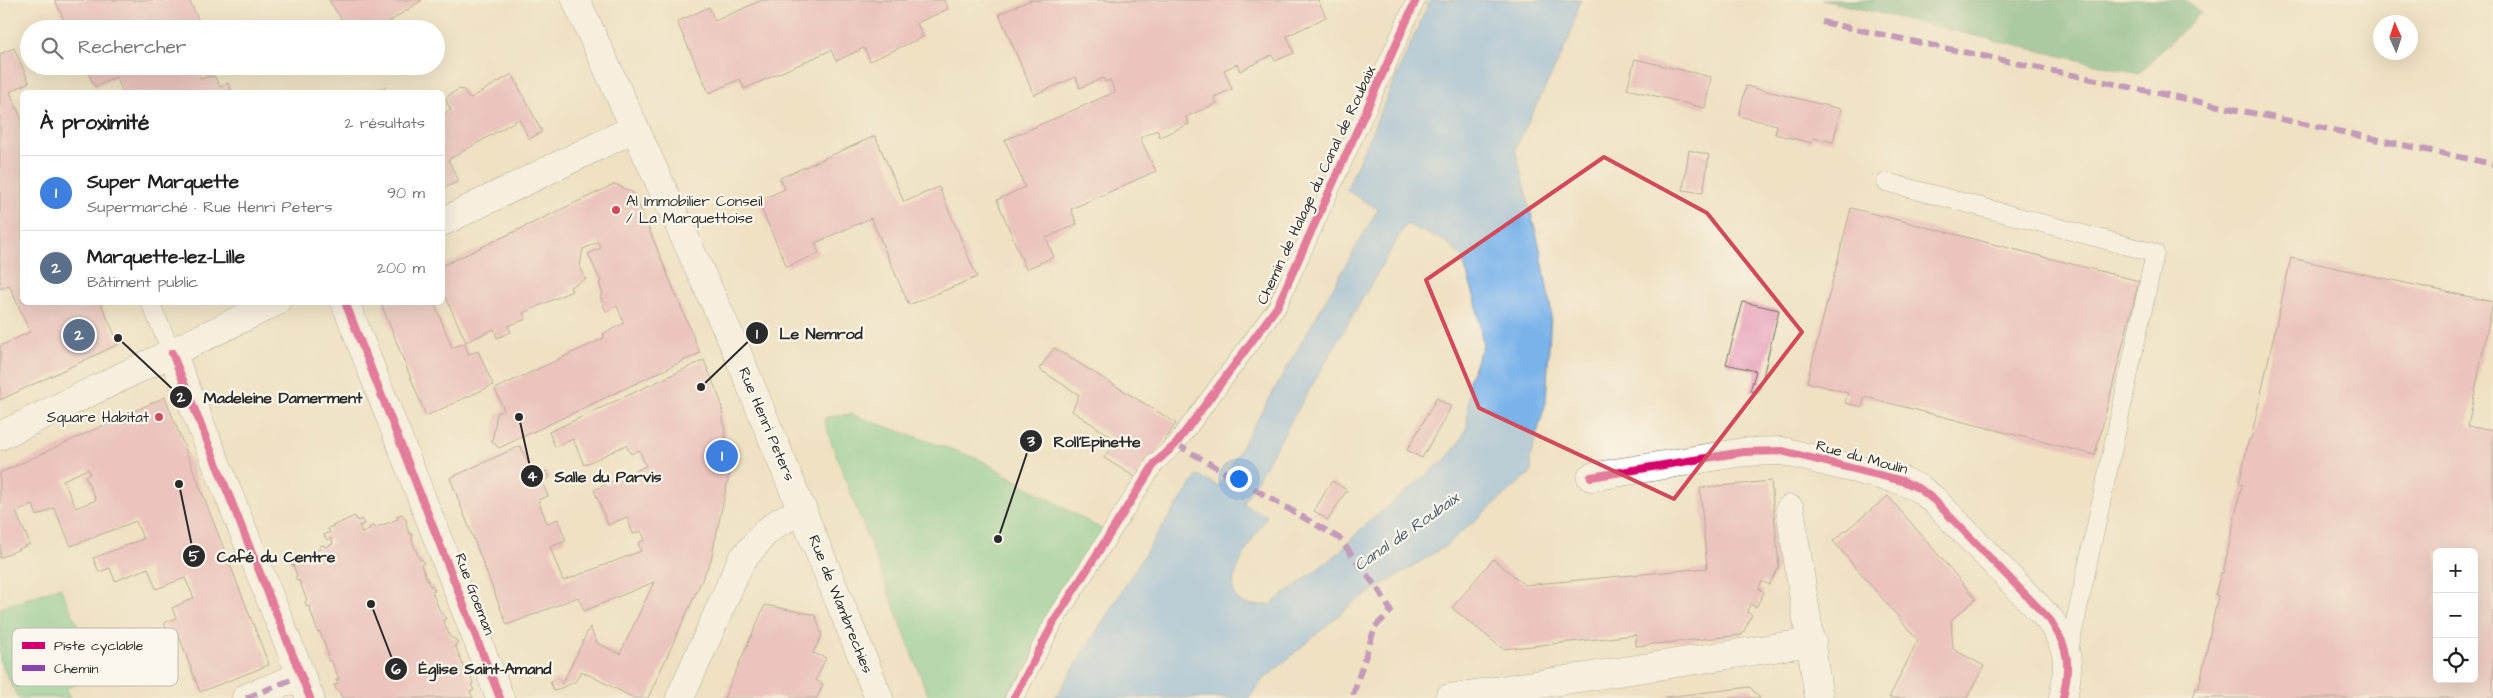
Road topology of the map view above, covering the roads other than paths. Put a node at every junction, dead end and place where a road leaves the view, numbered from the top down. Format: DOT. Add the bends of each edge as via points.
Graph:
graph roads {
  1 [pos="576,0"];
  2 [pos="1416,0"];
  3 [pos="635,128"];
  4 [pos="1886,182"];
  5 [pos="445,221"];
  6 [pos="151,305"];
  7 [pos="270,305"];
  8 [pos="346,305"];
  9 [pos="172,353"];
  10 [pos="0,436"];
  11 [pos="1591,477"];
  12 [pos="1790,509"];
  13 [pos="803,510"];
  14 [pos="1812,642"];
  15 [pos="2068,656"];
  16 [pos="306,687"];
  17 [pos="246,698"];
  18 [pos="500,698"];
  19 [pos="680,698"];
  20 [pos="880,698"];
  21 [pos="1014,698"];
  22 [pos="1449,698"];
  23 [pos="1819,698"];
  24 [pos="2063,698"];
  1 -- 3 [label="street"];
  2 -- 21 [label="lane, Chemin de Halage du Canal de Roubaix" via="1277,308 1176,444 1155,463 1055,620"];
  3 -- 5 [label="street"];
  3 -- 13 [label="street, Rue Henri Peters" via="734,344"];
  4 -- 15 [label="lane" via="2155,253"];
  6 -- 9 [label="lane"];
  7 -- 9 [label="street"];
  8 -- 18 [label="street, Rue Goeman"];
  9 -- 10 [label="street"];
  9 -- 16 [label="street"];
  11 -- 15 [label="street, Rue du Moulin" via="1764,450 1794,453 1903,481 1934,500 2050,620 2063,638"];
  12 -- 14 [label="street"];
  13 -- 19 [label="street" via="764,533 741,561"];
  13 -- 20 [label="street, Rue de Wambrechies"];
  14 -- 22 [label="street"];
  14 -- 23 [label="street"];
  15 -- 24 [label="street, Rue du Moulin" via="2069,670"];
  16 -- 17 [label="street"];
}
